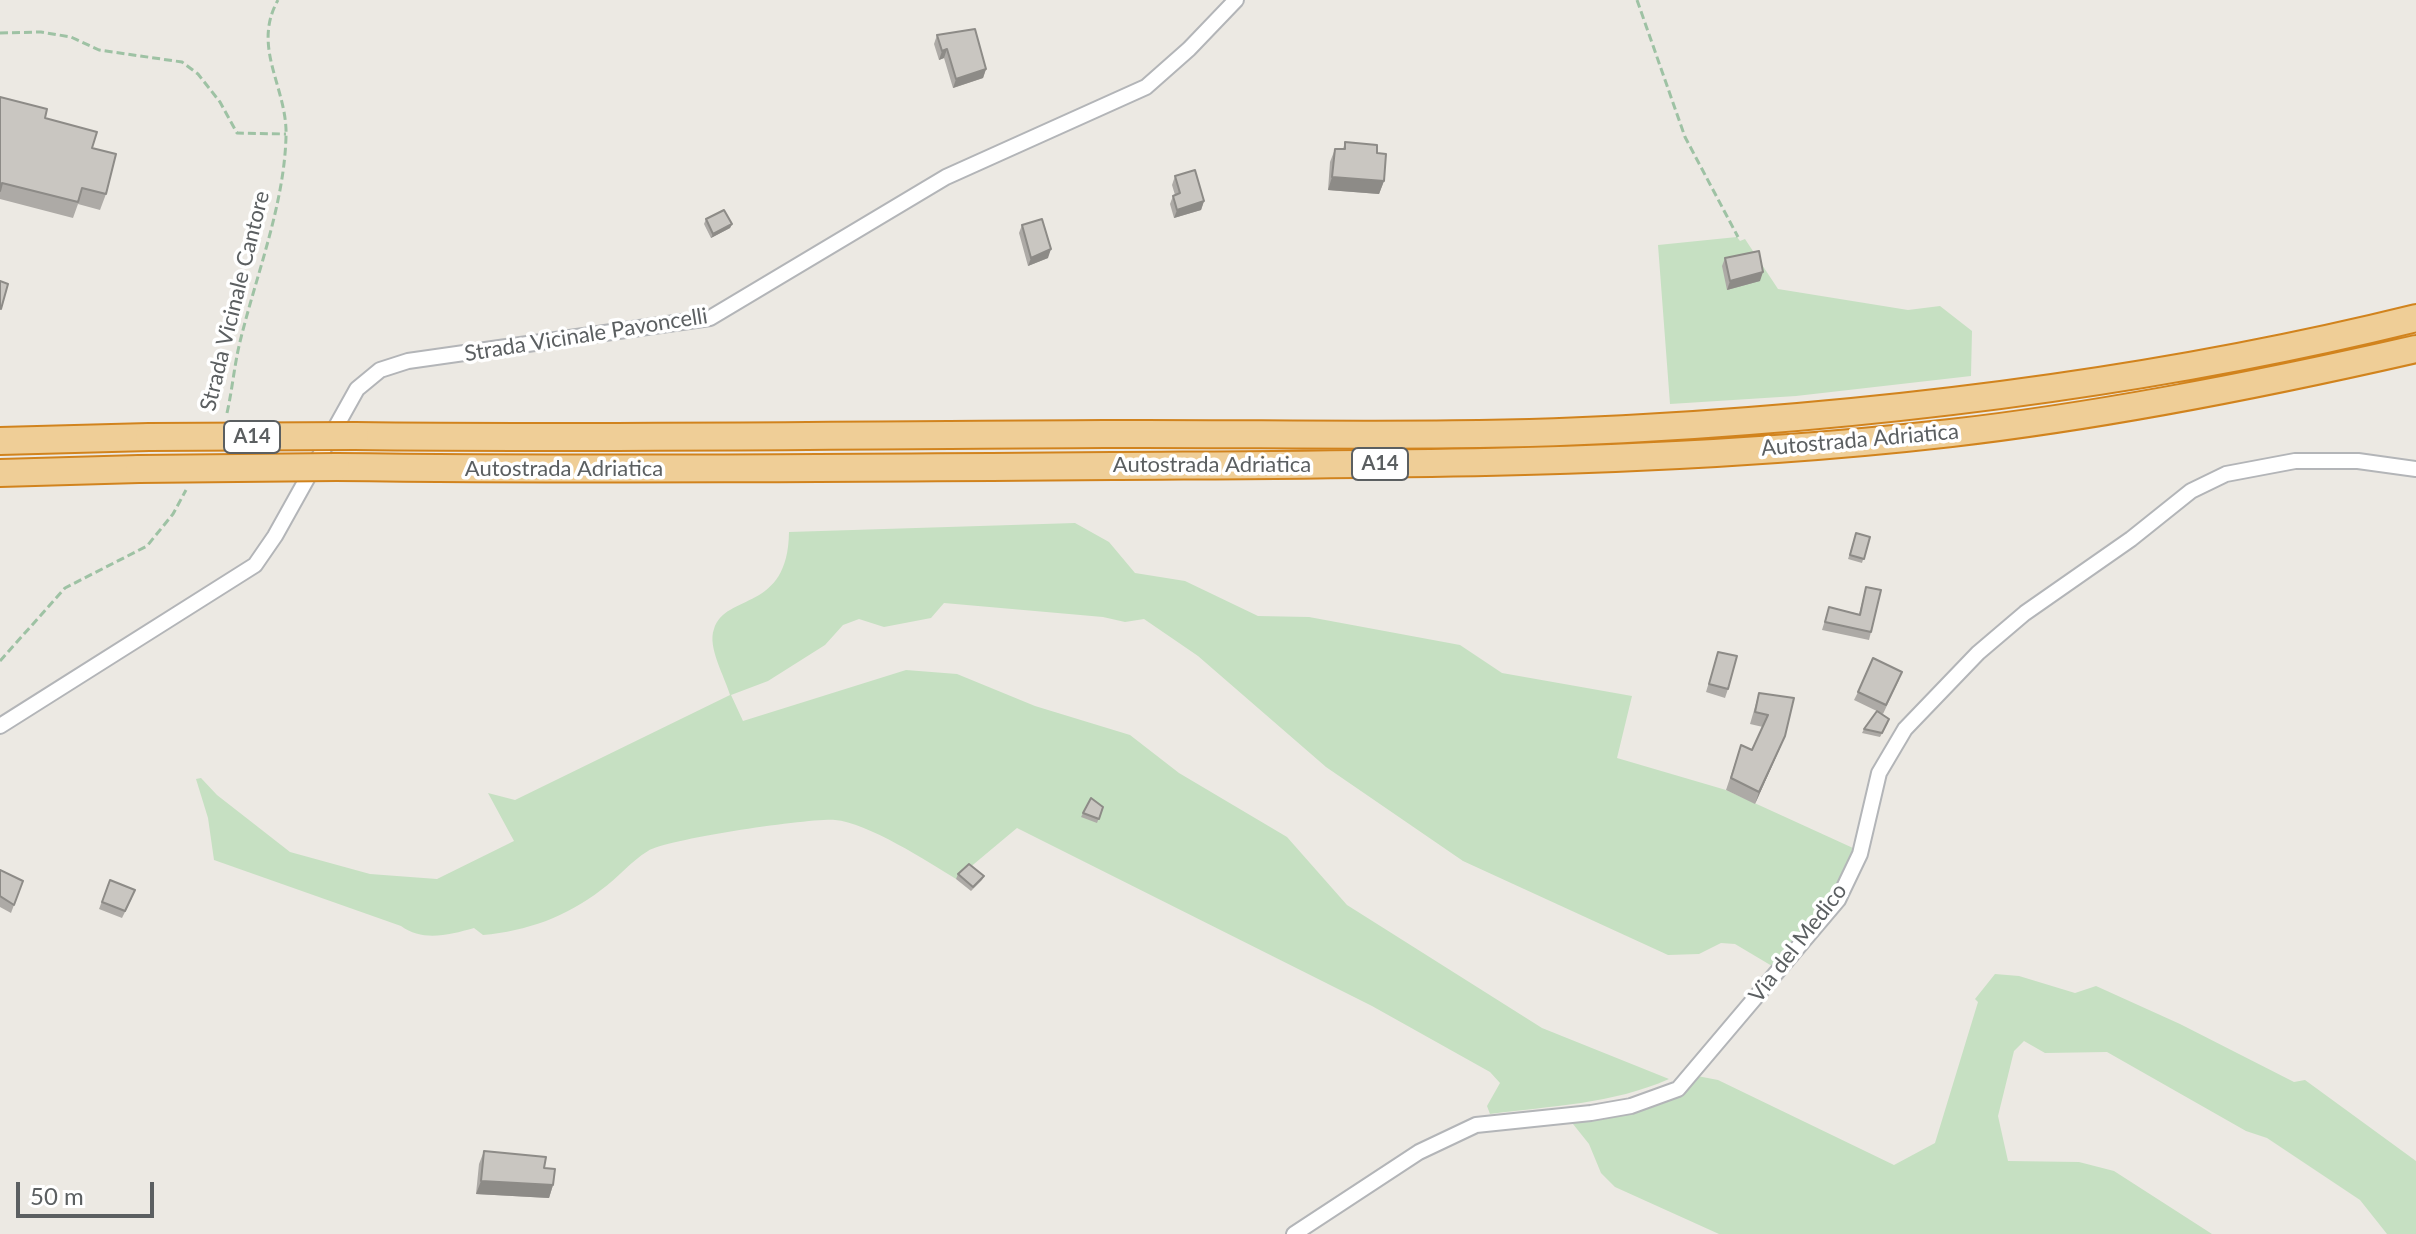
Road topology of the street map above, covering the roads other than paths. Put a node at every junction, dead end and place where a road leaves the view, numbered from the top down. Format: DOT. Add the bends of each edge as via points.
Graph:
graph roads {
  1 [pos="1236,0"];
  2 [pos="2416,318"];
  3 [pos="2416,349"];
  4 [pos="0,441"];
  5 [pos="2416,469"];
  6 [pos="0,473"];
  7 [pos="0,726"];
  8 [pos="1294,1234"];
  1 -- 7 [label="street, Strada Vicinale Pavoncelli" via="1146,87 946,177 710,318 408,361 380,370 348,404 255,565"];
  2 -- 4 [label="highway, Autostrada Adriatica / A14, bridge" via="2209,362 2027,389 1642,428"];
  3 -- 6 [label="highway, Autostrada Adriatica / A14, bridge" via="2235,389 1984,428 1647,457 1430,464"];
  5 -- 8 [label="street, Via del Medico" via="2358,461 2295,461 2226,474 2191,491 2025,613 1905,729 1879,773 1860,854 1838,900 1678,1089 1631,1106 1476,1125 1419,1152"];
}
